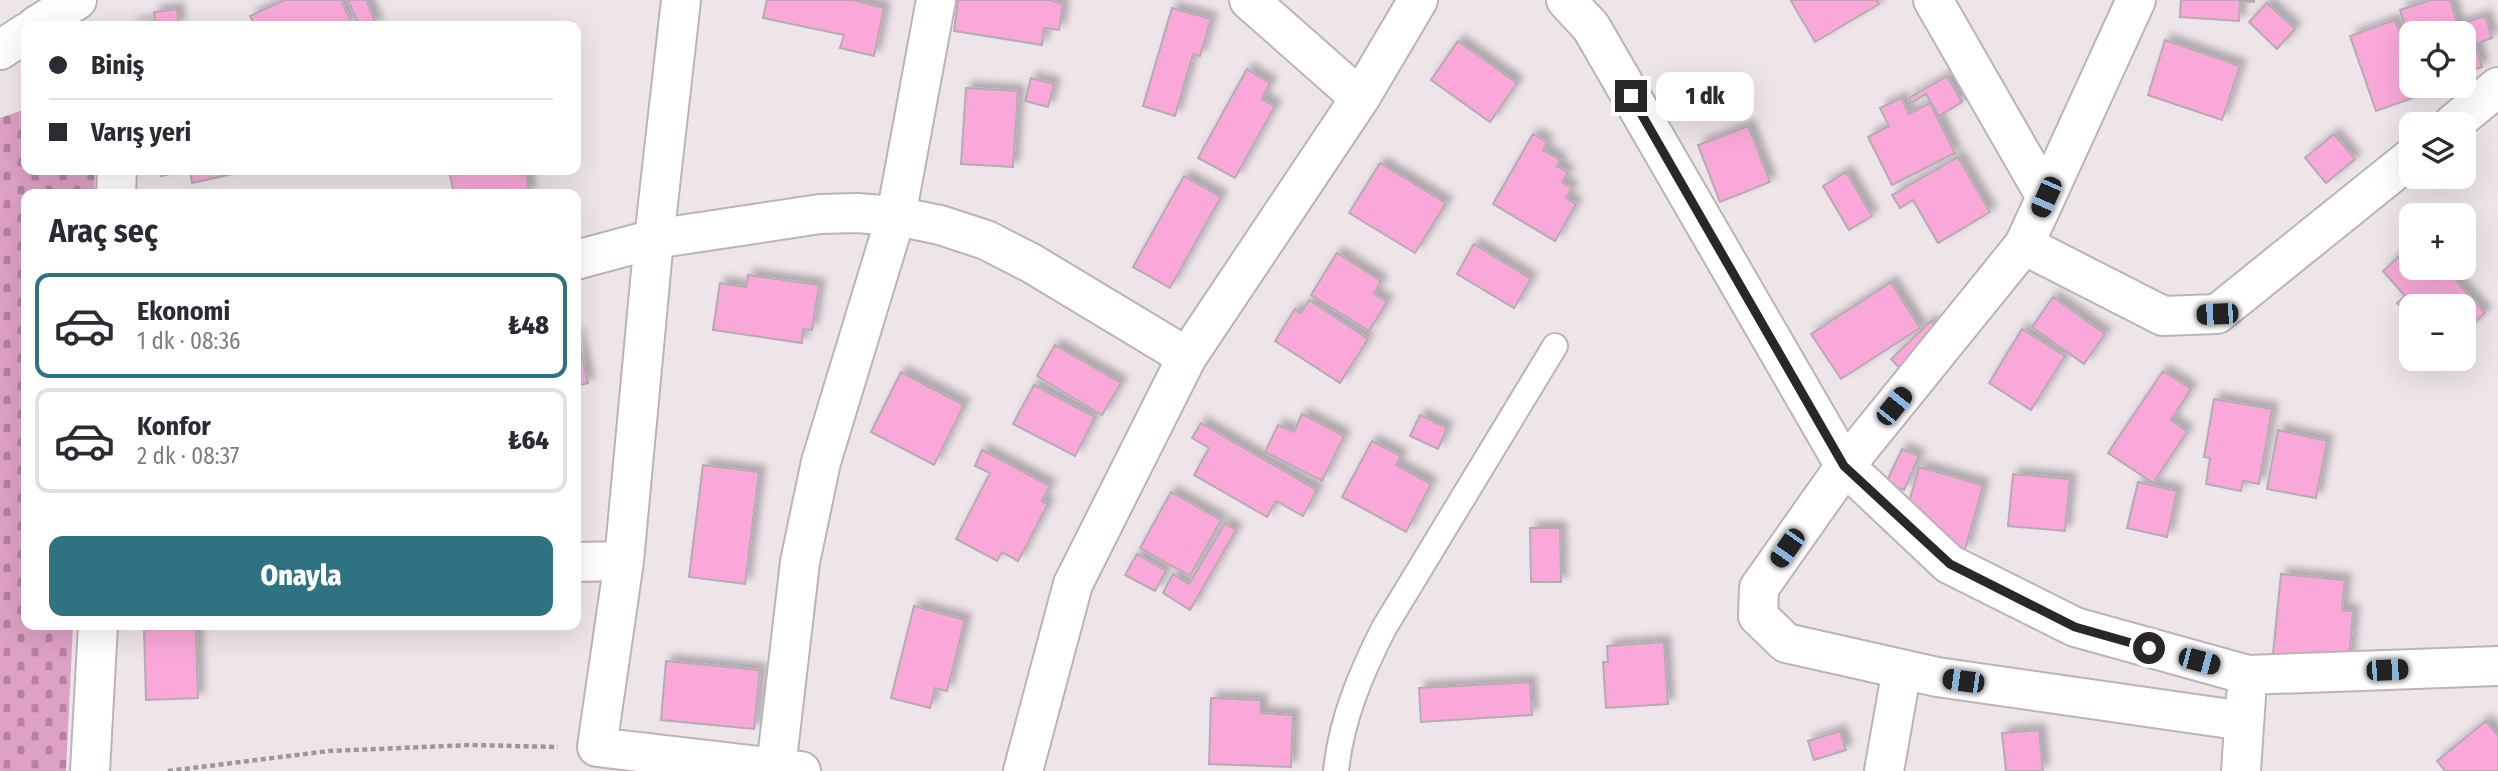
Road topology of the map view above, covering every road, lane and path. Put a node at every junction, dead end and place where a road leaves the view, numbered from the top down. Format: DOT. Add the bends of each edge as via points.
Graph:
graph roads {
  1 [pos="681,0"];
  2 [pos="936,0"];
  3 [pos="1249,0"];
  4 [pos="1418,0"];
  5 [pos="1566,0"];
  6 [pos="1933,0"];
  7 [pos="2136,0"];
  8 [pos="75,10"];
  9 [pos="48,21"];
  10 [pos="21,36"];
  11 [pos="0,50"];
  12 [pos="2498,88"];
  13 [pos="1360,98"];
  14 [pos="2467,112"];
  15 [pos="2399,167"];
  16 [pos="2046,197"];
  17 [pos="896,216"];
  18 [pos="654,239"];
  19 [pos="2025,245"];
  20 [pos="581,259"];
  21 [pos="1555,346"];
  22 [pos="1187,357"];
  23 [pos="1844,466"];
  24 [pos="624,561"];
  25 [pos="581,562"];
  26 [pos="98,630"];
  27 [pos="2498,666"];
  28 [pos="1902,669"];
  29 [pos="2248,675"];
  30 [pos="2244,722"];
  31 [pos="597,747"];
  32 [pos="788,769"];
  33 [pos="89,771"];
  34 [pos="168,771"];
  35 [pos="1023,771"];
  36 [pos="1336,771"];
  37 [pos="1884,771"];
  38 [pos="2241,771"];
  1 -- 18 [label="street"];
  2 -- 17 [label="street"];
  3 -- 13 [label="street"];
  4 -- 13 [label="street"];
  5 -- 23 [label="street" via="1591,27"];
  6 -- 16 [label="street"];
  7 -- 16 [label="street"];
  8 -- 9 [label="street"];
  10 -- 11 [label="street"];
  12 -- 14 [label="street"];
  13 -- 22 [label="street"];
  15 -- 19 [label="street" via="2217,314 2162,316"];
  16 -- 19 [label="street"];
  17 -- 18 [label="street" via="820,214"];
  17 -- 22 [label="street" via="940,225 997,246"];
  17 -- 32 [label="street" via="821,462 800,562"];
  18 -- 20 [label="street"];
  18 -- 24 [label="street"];
  19 -- 23 [label="street"];
  21 -- 36 [label="lane" via="1384,628 1347,715"];
  22 -- 35 [label="street" via="1073,584"];
  23 -- 28 [label="street" via="1759,588 1758,615 1786,643"];
  23 -- 29 [label="street" via="1950,564 2075,627"];
  24 -- 25 [label="street"];
  24 -- 31 [label="street"];
  26 -- 33 [label="street"];
  27 -- 29 [label="street"];
  28 -- 30 [label="street"];
  28 -- 37 [label="street"];
  29 -- 30 [label="street"];
  30 -- 38 [label="street"];
  31 -- 32 [label="street"];
  31 -- 34 [label="path" via="471,745 329,751"];
}
